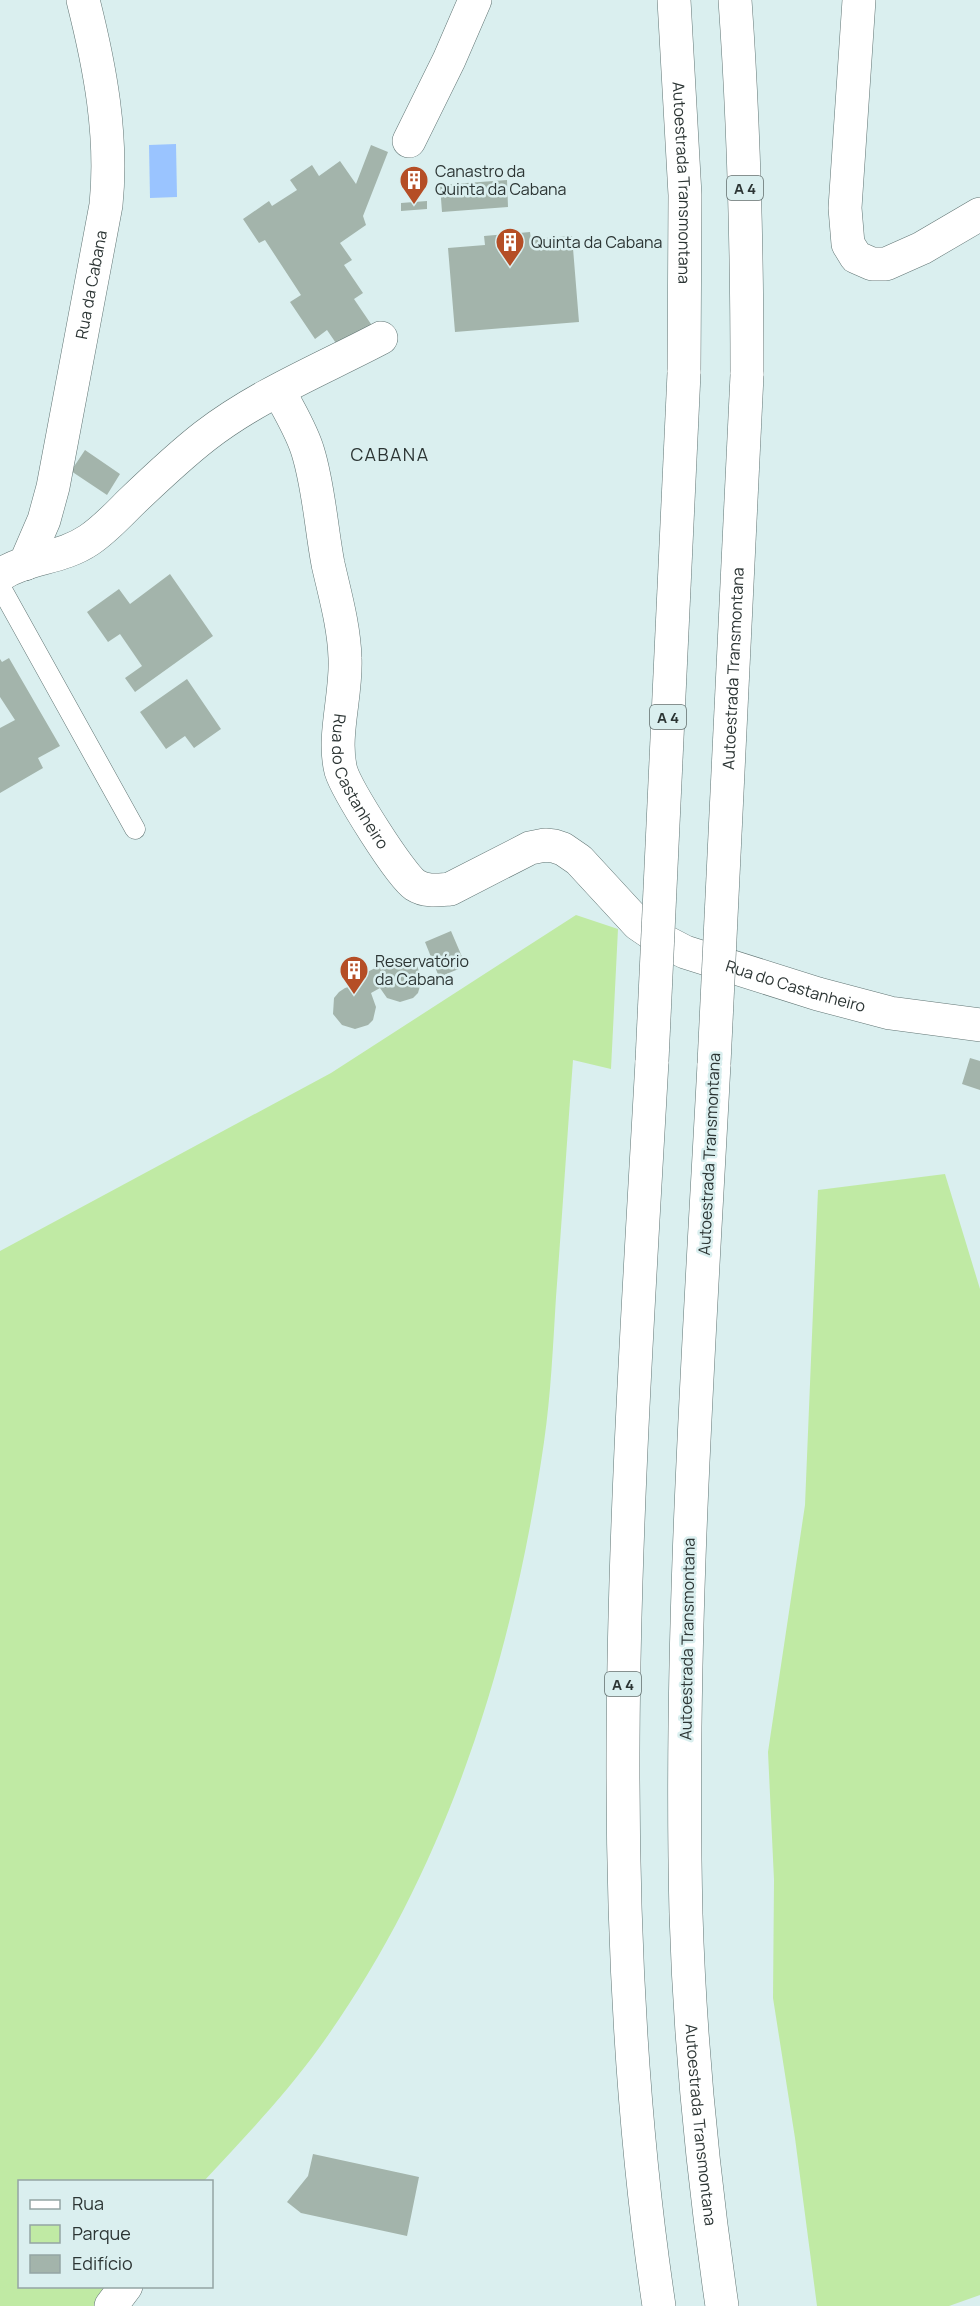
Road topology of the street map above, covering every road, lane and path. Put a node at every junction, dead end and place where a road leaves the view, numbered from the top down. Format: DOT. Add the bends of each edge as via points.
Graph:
graph roads {
  1 [pos="83,0"];
  2 [pos="476,0"];
  3 [pos="674,0"];
  4 [pos="735,0"];
  5 [pos="859,0"];
  6 [pos="409,141"];
  7 [pos="980,214"];
  8 [pos="381,338"];
  9 [pos="279,391"];
  10 [pos="12,570"];
  11 [pos="0,586"];
  12 [pos="135,828"];
  13 [pos="980,1025"];
  14 [pos="124,2288"];
  15 [pos="111,2306"];
  16 [pos="659,2306"];
  17 [pos="722,2306"];
  1 -- 10 [label="main road, Rua da Cabana" via="105,111 109,166 106,205 55,478 44,520"];
  2 -- 6 [label="main road"];
  3 -- 16 [label="main road, Autoestrada Transmontana / A 4, bridge" via="685,195 684,373 626,1538 622,1827 636,2117"];
  4 -- 17 [label="main road, Autoestrada Transmontana / A 4, bridge" via="747,254 747,375 692,1482 684,1771 686,1916 695,2059 707,2205"];
  5 -- 7 [label="main road" via="845,208 848,244 856,257 872,264 886,264"];
  8 -- 9 [label="main road"];
  9 -- 10 [label="main road" via="206,436 92,538 66,553"];
  9 -- 13 [label="main road, Rua do Castanheiro" via="312,464 342,627 345,676 338,750 341,770 356,800 410,881 422,889 450,889 530,848 554,846 579,860 638,924 685,952 882,1011"];
  11 -- 12 [label="lane"];
  14 -- 15 [label="main road"];
}
